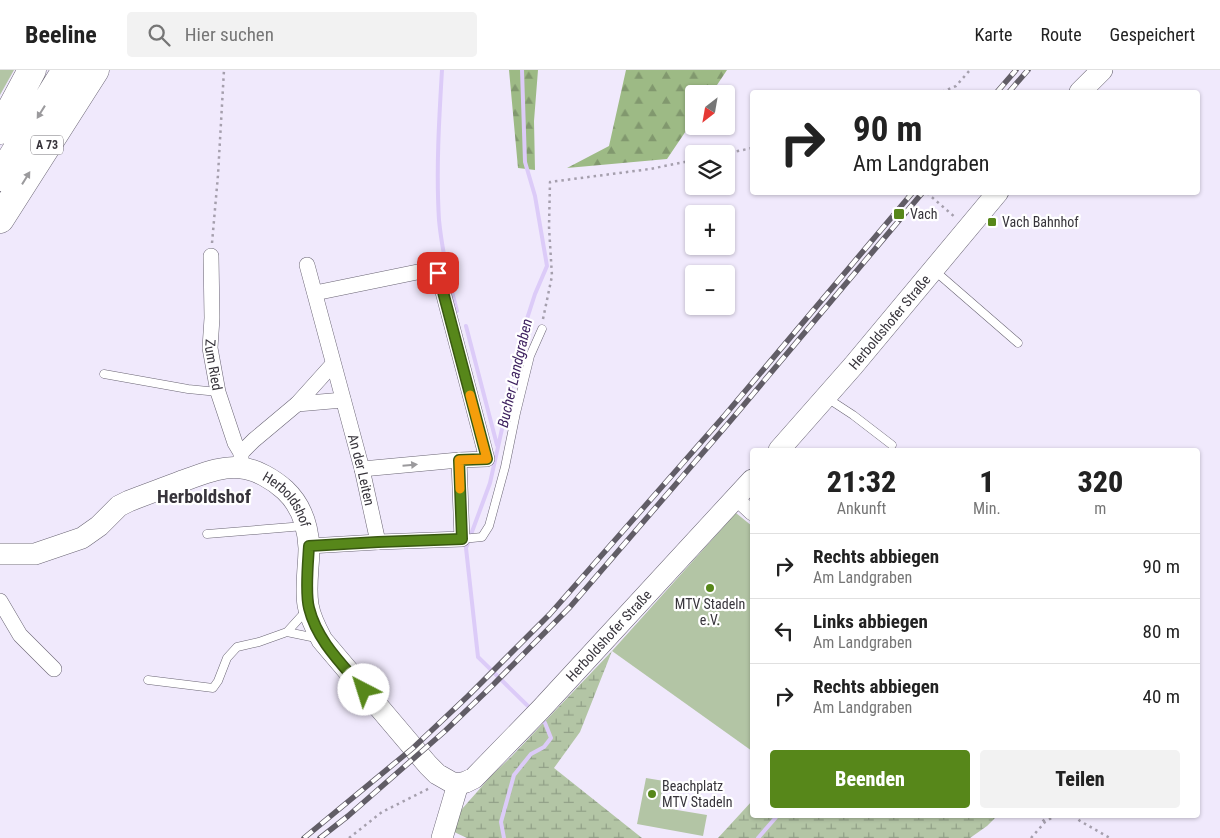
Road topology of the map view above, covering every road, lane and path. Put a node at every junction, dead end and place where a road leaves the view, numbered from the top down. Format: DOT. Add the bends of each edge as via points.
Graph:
graph roads {
  1 [pos="32,70"];
  2 [pos="66,70"];
  3 [pos="95,70"];
  4 [pos="224,70"];
  5 [pos="970,70"];
  6 [pos="1102,70"];
  7 [pos="947,90"];
  8 [pos="1082,90"];
  9 [pos="0,130"];
  10 [pos="750,148"];
  11 [pos="735,152"];
  12 [pos="685,162"];
  13 [pos="0,177"];
  14 [pos="928,195"];
  15 [pos="996,195"];
  16 [pos="0,219"];
  17 [pos="968,229"];
  18 [pos="211,256"];
  19 [pos="307,265"];
  20 [pos="933,270"];
  21 [pos="314,292"];
  22 [pos="542,329"];
  23 [pos="1018,344"];
  24 [pos="333,364"];
  25 [pos="104,374"];
  26 [pos="218,392"];
  27 [pos="826,397"];
  28 [pos="343,400"];
  29 [pos="297,404"];
  30 [pos="892,445"];
  31 [pos="781,448"];
  32 [pos="241,460"];
  33 [pos="459,460"];
  34 [pos="362,470"];
  35 [pos="750,482"];
  36 [pos="736,498"];
  37 [pos="750,510"];
  38 [pos="208,534"];
  39 [pos="307,536"];
  40 [pos="462,539"];
  41 [pos="378,542"];
  42 [pos="0,554"];
  43 [pos="0,601"];
  44 [pos="308,607"];
  45 [pos="287,632"];
  46 [pos="322,640"];
  47 [pos="54,669"];
  48 [pos="148,680"];
  49 [pos="451,781"];
  50 [pos="1041,818"];
  51 [pos="1052,818"];
  52 [pos="1077,818"];
  53 [pos="1046,822"];
  54 [pos="349,838"];
  55 [pos="442,838"];
  56 [pos="1032,838"];
  57 [pos="1110,838"];
  1 -- 9 [label="highway"];
  2 -- 13 [label="highway, A 73, one-way"];
  16 -- 3 [label="highway, A 73, one-way"];
  4 -- 18 [label="path"];
  5 -- 7 [label="path" via="956,86"];
  6 -- 8 [label="street"];
  10 -- 11 [label="path"];
  12 -- 22 [label="path" via="550,182 552,276"];
  14 -- 17 [label="path"];
  15 -- 17 [label="street, Herboldshofer Straße"];
  17 -- 20 [label="street, Herboldshofer Straße"];
  18 -- 26 [label="street, Zum Ried" via="210,348"];
  19 -- 21 [label="street, An der Leiten"];
  20 -- 23 [label="lane"];
  20 -- 27 [label="street, Herboldshofer Straße"];
  21 -- 24 [label="street, An der Leiten"];
  21 -- 33 [label="street" via="432,269 438,273 487,459"];
  22 -- 40 [label="lane" via="530,356 489,526 482,537"];
  24 -- 28 [label="street, An der Leiten"];
  24 -- 29 [label="street"];
  25 -- 26 [label="lane"];
  26 -- 32 [label="street, Zum Ried"];
  27 -- 30 [label="lane"];
  27 -- 31 [label="street, Herboldshofer Straße"];
  28 -- 29 [label="street"];
  28 -- 34 [label="street, An der Leiten"];
  29 -- 32 [label="street" via="254,440"];
  32 -- 39 [label="street, Herboldshof" via="292,496 301,511"];
  32 -- 42 [label="street, Herboldshof" via="129,501 82,538 35,554"];
  34 -- 33 [label="street, one-way"];
  33 -- 40 [label="street"];
  34 -- 41 [label="street, An der Leiten"];
  35 -- 36 [label="street, Herboldshofer Straße"];
  36 -- 37 [label="street"];
  36 -- 49 [label="street, Herboldshofer Straße" via="474,778 466,782"];
  38 -- 39 [label="lane"];
  39 -- 41 [label="street"];
  39 -- 44 [label="street, Herboldshof"];
  40 -- 41 [label="street"];
  43 -- 47 [label="street" via="20,635"];
  44 -- 45 [label="lane"];
  44 -- 46 [label="street, Herboldshof"];
  45 -- 46 [label="lane"];
  45 -- 48 [label="lane" via="237,647 213,688"];
  46 -- 49 [label="street, Herboldshof" via="428,765"];
  49 -- 54 [label="path" via="382,812"];
  49 -- 55 [label="street"];
  50 -- 53 [label="path"];
  51 -- 53 [label="path"];
  52 -- 57 [label="path"];
  53 -- 56 [label="path"];
}
